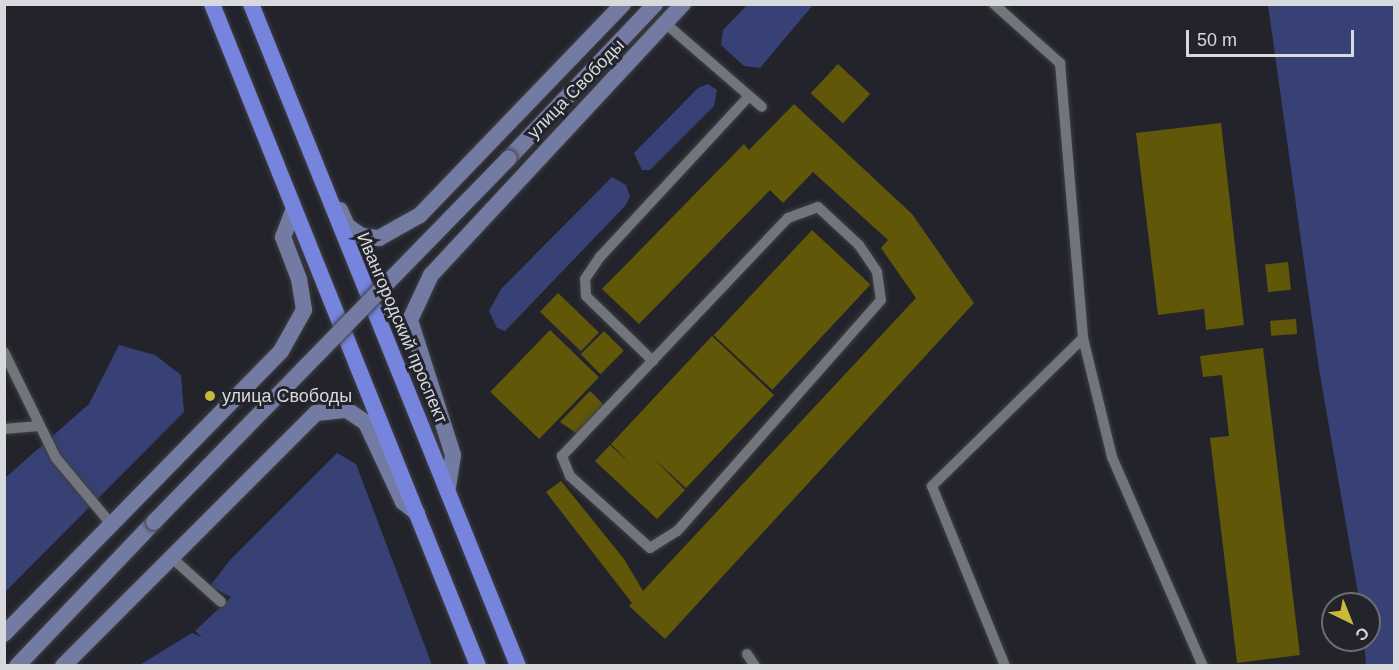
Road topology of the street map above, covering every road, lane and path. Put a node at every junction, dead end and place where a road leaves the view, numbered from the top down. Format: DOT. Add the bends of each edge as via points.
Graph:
graph roads {
  1 [pos="212,4"];
  2 [pos="251,4"];
  3 [pos="623,4"];
  4 [pos="655,4"];
  5 [pos="683,4"];
  6 [pos="994,4"];
  7 [pos="665,23"];
  8 [pos="749,96"];
  9 [pos="762,107"];
  10 [pos="302,137"];
  11 [pos="294,209"];
  12 [pos="1083,338"];
  13 [pos="4,352"];
  14 [pos="653,361"];
  15 [pos="39,426"];
  16 [pos="4,429"];
  17 [pos="448,487"];
  18 [pos="417,513"];
  19 [pos="111,524"];
  20 [pos="171,557"];
  21 [pos="221,602"];
  22 [pos="4,634"];
  23 [pos="747,654"];
  24 [pos="17,666"];
  25 [pos="63,666"];
  26 [pos="478,666"];
  27 [pos="518,666"];
  28 [pos="755,666"];
  29 [pos="1005,666"];
  30 [pos="1203,666"];
  1 -- 11 [label="highway"];
  2 -- 10 [label="highway, Ивангородский проспект"];
  3 -- 10 [label="main road, улица Свободы" via="446,192 392,233 379,238 362,236 347,226 314,147"];
  4 -- 24 [label="main road, улица Свободы, bridge"];
  5 -- 7 [label="main road, улица Свободы"];
  6 -- 12 [label="lane" via="1060,63"];
  7 -- 8 [label="lane"];
  7 -- 17 [label="main road, улица Свободы" via="460,239 431,275 411,314 453,454"];
  8 -- 9 [label="lane"];
  8 -- 14 [label="lane" via="600,257 585,279 585,296"];
  10 -- 17 [label="highway, Ивангородский проспект"];
  11 -- 18 [label="highway"];
  11 -- 19 [label="main road" via="283,237 303,297 300,323 281,351"];
  12 -- 29 [label="lane" via="932,486"];
  12 -- 30 [label="lane" via="1112,457"];
  13 -- 15 [label="lane"];
  14 -- 14 [label="lane" via="562,456 570,476 650,548 677,531 880,300 877,272 859,245 818,207 788,218"];
  15 -- 16 [label="lane"];
  15 -- 19 [label="lane" via="56,458"];
  17 -- 27 [label="highway, Ивангородский проспект"];
  18 -- 20 [label="main road" via="403,502 366,423 347,410 327,409 316,413"];
  18 -- 26 [label="highway"];
  19 -- 22 [label="main road"];
  20 -- 21 [label="lane"];
  20 -- 25 [label="main road"];
  23 -- 28 [label="lane"];
}
